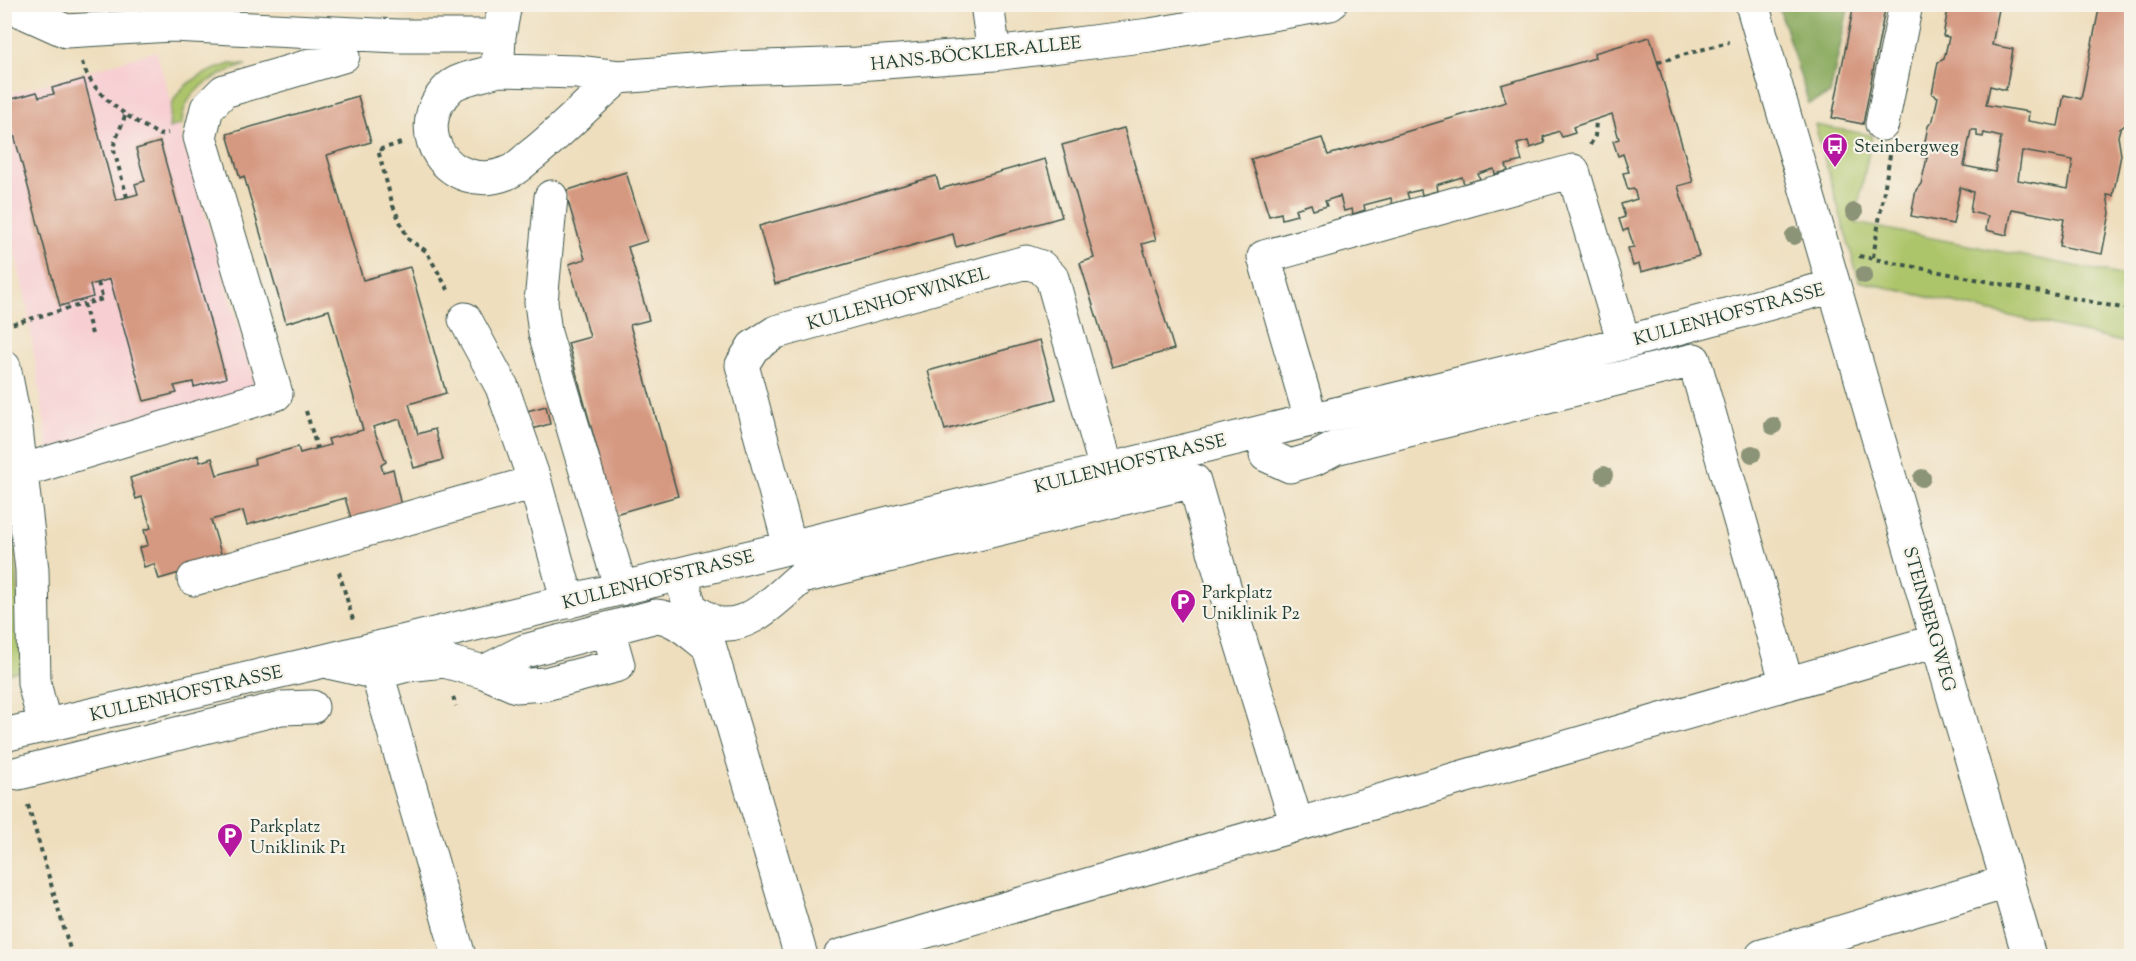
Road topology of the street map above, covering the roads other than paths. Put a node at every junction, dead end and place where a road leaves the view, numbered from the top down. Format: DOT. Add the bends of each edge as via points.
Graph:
graph roads {
  1 [pos="6,4"];
  2 [pos="505,4"];
  3 [pos="987,4"];
  4 [pos="1330,4"];
  5 [pos="1906,4"];
  6 [pos="1756,19"];
  7 [pos="499,36"];
  8 [pos="994,54"];
  9 [pos="343,56"];
  10 [pos="498,70"];
  11 [pos="619,77"];
  12 [pos="1882,124"];
  13 [pos="551,197"];
  14 [pos="1834,286"];
  15 [pos="465,320"];
  16 [pos="1624,343"];
  17 [pos="4,367"];
  18 [pos="1311,419"];
  19 [pos="1260,444"];
  20 [pos="1106,470"];
  21 [pos="21,471"];
  22 [pos="535,482"];
  23 [pos="790,547"];
  24 [pos="194,579"];
  25 [pos="672,583"];
  26 [pos="621,589"];
  27 [pos="568,602"];
  28 [pos="1936,641"];
  29 [pos="370,663"];
  30 [pos="1787,684"];
  31 [pos="312,706"];
  32 [pos="45,726"];
  33 [pos="4,735"];
  34 [pos="23,786"];
  35 [pos="1297,825"];
  36 [pos="2007,882"];
  37 [pos="1842,946"];
  38 [pos="2025,956"];
  39 [pos="459,957"];
  40 [pos="801,957"];
  41 [pos="840,957"];
  42 [pos="1762,957"];
  1 -- 7 [label="street" via="66,31 172,25 398,36"];
  2 -- 7 [label="street"];
  3 -- 8 [label="street"];
  4 -- 8 [label="street, HANS-BÖCKLER-ALLEE" via="1150,35"];
  5 -- 12 [label="street"];
  6 -- 14 [label="street, STEINBERGWEG"];
  7 -- 10 [label="street"];
  8 -- 11 [label="street, HANS-BÖCKLER-ALLEE"];
  9 -- 21 [label="street" via="224,92 207,108 200,137 276,394"];
  10 -- 11 [label="street, HANS-BÖCKLER-ALLEE"];
  10 -- 11 [label="street, HANS-BÖCKLER-ALLEE" via="451,86 436,107 430,134 439,156 461,175 484,179 509,173"];
  13 -- 26 [label="street" via="541,302 545,333"];
  14 -- 16 [label="street, KULLENHOFSTRASSE"];
  14 -- 28 [label="street, STEINBERGWEG"];
  15 -- 22 [label="street" via="502,387"];
  16 -- 18 [label="street, KULLENHOFSTRASSE"];
  16 -- 18 [label="street, KULLENHOFSTRASSE" via="1573,171 1264,257"];
  17 -- 21 [label="street"];
  18 -- 19 [label="street, KULLENHOFSTRASSE"];
  19 -- 20 [label="street, KULLENHOFSTRASSE"];
  19 -- 30 [label="street" via="1290,466 1335,448 1694,360"];
  20 -- 23 [label="street, KULLENHOFSTRASSE"];
  20 -- 23 [label="street, KULLENHOFWINKEL" via="1052,279 1041,267 1026,262 776,332 753,347 742,365"];
  21 -- 32 [label="street" via="34,602 34,683"];
  22 -- 24 [label="street"];
  22 -- 27 [label="street"];
  23 -- 25 [label="street, KULLENHOFSTRASSE"];
  25 -- 26 [label="street, KULLENHOFSTRASSE"];
  25 -- 35 [label="street" via="691,609 717,623 743,622 764,610 802,577 1194,481"];
  26 -- 27 [label="street, KULLENHOFSTRASSE"];
  27 -- 29 [label="street, KULLENHOFSTRASSE"];
  28 -- 30 [label="street"];
  28 -- 36 [label="street, STEINBERGWEG"];
  29 -- 32 [label="street, KULLENHOFSTRASSE" via="324,661"];
  29 -- 39 [label="street"];
  29 -- 40 [label="street" via="444,662 484,672 516,686 545,684 613,647 656,616 665,617 710,648"];
  30 -- 35 [label="street"];
  31 -- 34 [label="street" via="281,708 146,739"];
  32 -- 33 [label="street, KULLENHOFSTRASSE"];
  35 -- 41 [label="street"];
  36 -- 37 [label="street"];
  36 -- 38 [label="street, STEINBERGWEG"];
  37 -- 42 [label="street"];
}
